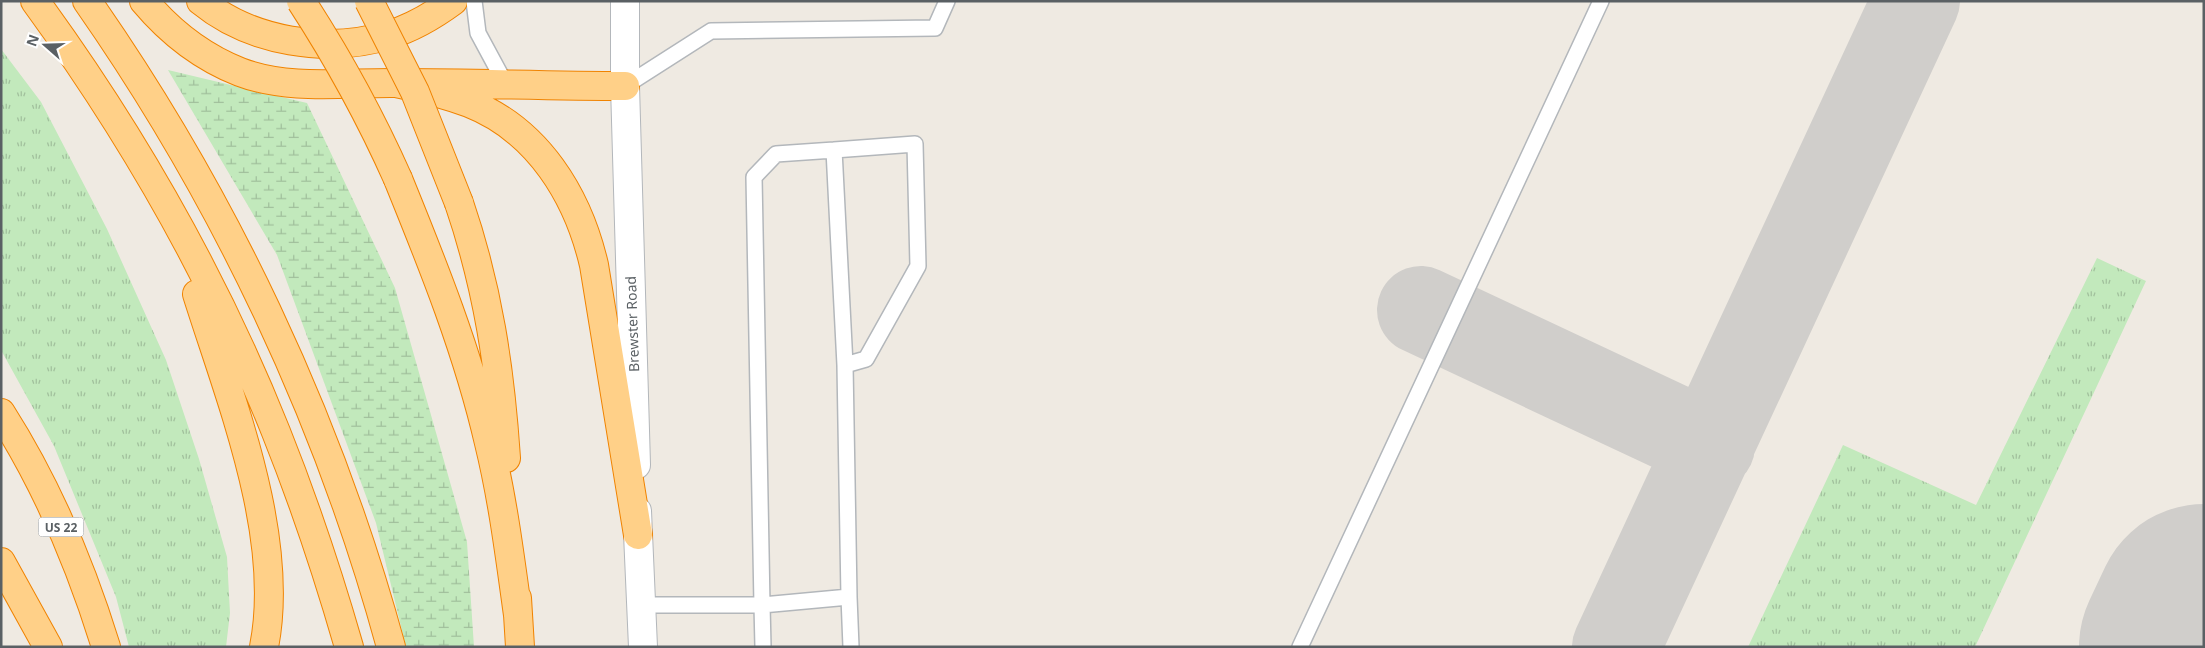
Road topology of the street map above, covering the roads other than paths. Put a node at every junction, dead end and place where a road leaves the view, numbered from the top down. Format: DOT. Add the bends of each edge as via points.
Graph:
graph roads {
  1 [pos="35,1"];
  2 [pos="87,1"];
  3 [pos="144,1"];
  4 [pos="201,1"];
  5 [pos="301,1"];
  6 [pos="369,1"];
  7 [pos="453,1"];
  8 [pos="474,1"];
  9 [pos="625,1"];
  10 [pos="947,1"];
  11 [pos="1601,1"];
  12 [pos="396,82"];
  13 [pos="506,85"];
  14 [pos="625,86"];
  15 [pos="834,150"];
  16 [pos="174,218"];
  17 [pos="845,365"];
  18 [pos="1,413"];
  19 [pos="638,535"];
  20 [pos="1,562"];
  21 [pos="849,597"];
  22 [pos="640,605"];
  23 [pos="762,605"];
  24 [pos="518,615"];
  25 [pos="48,647"];
  26 [pos="106,647"];
  27 [pos="264,647"];
  28 [pos="349,647"];
  29 [pos="391,647"];
  30 [pos="520,647"];
  31 [pos="643,647"];
  32 [pos="763,647"];
  33 [pos="850,647"];
  34 [pos="1300,647"];
  1 -- 16 [label="highway" via="83,68"];
  2 -- 29 [label="highway" via="170,129 255,287 338,476"];
  3 -- 12 [label="highway" via="166,26 184,40 241,72 287,83"];
  4 -- 7 [label="highway" via="237,24 266,35 312,43 338,43 389,35 433,15"];
  5 -- 24 [label="highway, bridge" via="360,98 434,267 473,382 495,469"];
  6 -- 24 [label="highway, bridge" via="415,92 480,270 495,345 503,416"];
  8 -- 13 [label="lane" via="478,33"];
  9 -- 14 [label="street, Brewster Road"];
  10 -- 14 [label="lane" via="935,28 711,31"];
  11 -- 34 [label="lane"];
  12 -- 13 [label="highway"];
  12 -- 19 [label="highway" via="470,103 511,126 554,170 573,204 586,235 595,273"];
  13 -- 14 [label="highway"];
  14 -- 19 [label="street, Brewster Road"];
  15 -- 17 [label="lane"];
  15 -- 17 [label="lane" via="915,144 918,266 866,359"];
  15 -- 23 [label="lane" via="776,154 754,177"];
  16 -- 27 [label="highway" via="241,434 257,497 269,582"];
  16 -- 28 [label="highway" via="276,431"];
  17 -- 21 [label="lane"];
  18 -- 26 [label="highway, US 22" via="59,523 87,589"];
  19 -- 22 [label="street, Brewster Road"];
  20 -- 25 [label="highway"];
  21 -- 23 [label="lane"];
  21 -- 33 [label="lane"];
  22 -- 23 [label="lane"];
  22 -- 31 [label="street, Brewster Road"];
  23 -- 32 [label="lane"];
  24 -- 30 [label="highway"];
}
